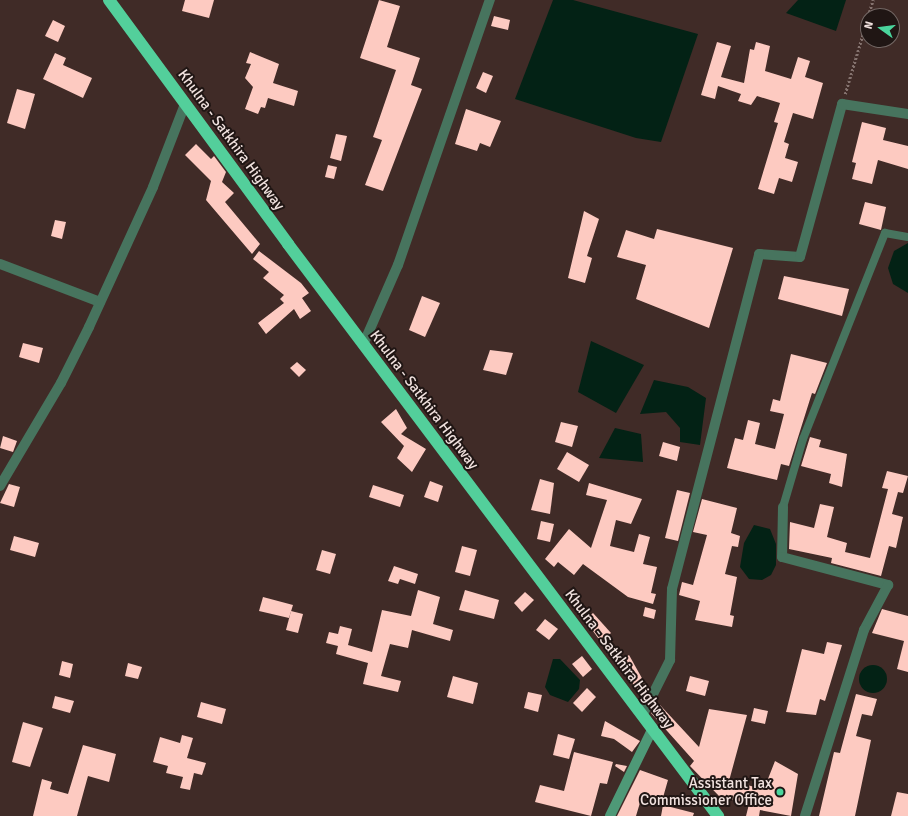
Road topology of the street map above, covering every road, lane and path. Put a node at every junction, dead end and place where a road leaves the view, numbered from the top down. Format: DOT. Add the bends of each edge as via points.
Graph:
graph roads {
  1 [pos="109,0"];
  2 [pos="490,0"];
  3 [pos="860,44"];
  4 [pos="185,104"];
  5 [pos="842,104"];
  6 [pos="908,114"];
  7 [pos="908,237"];
  8 [pos="0,264"];
  9 [pos="100,302"];
  10 [pos="363,345"];
  11 [pos="0,486"];
  12 [pos="783,507"];
  13 [pos="642,716"];
  14 [pos="652,730"];
  15 [pos="610,816"];
  16 [pos="718,816"];
  17 [pos="805,816"];
  1 -- 4 [label="highway, Khulna - Satkhira Highway"];
  2 -- 10 [label="street" via="398,265"];
  3 -- 5 [label="path"];
  4 -- 9 [label="street" via="153,187"];
  4 -- 10 [label="highway, Khulna - Satkhira Highway"];
  5 -- 6 [label="street"];
  5 -- 13 [label="street" via="800,257 759,254 672,589 670,660"];
  7 -- 12 [label="lane" via="884,233 803,439"];
  8 -- 9 [label="street"];
  9 -- 11 [label="street" via="61,384"];
  10 -- 13 [label="highway, Khulna - Satkhira Highway"];
  12 -- 17 [label="street" via="782,557 888,585 864,630"];
  13 -- 14 [label="highway, Khulna - Satkhira Highway"];
  14 -- 15 [label="street"];
  14 -- 16 [label="highway, Khulna - Satkhira Highway"];
}
